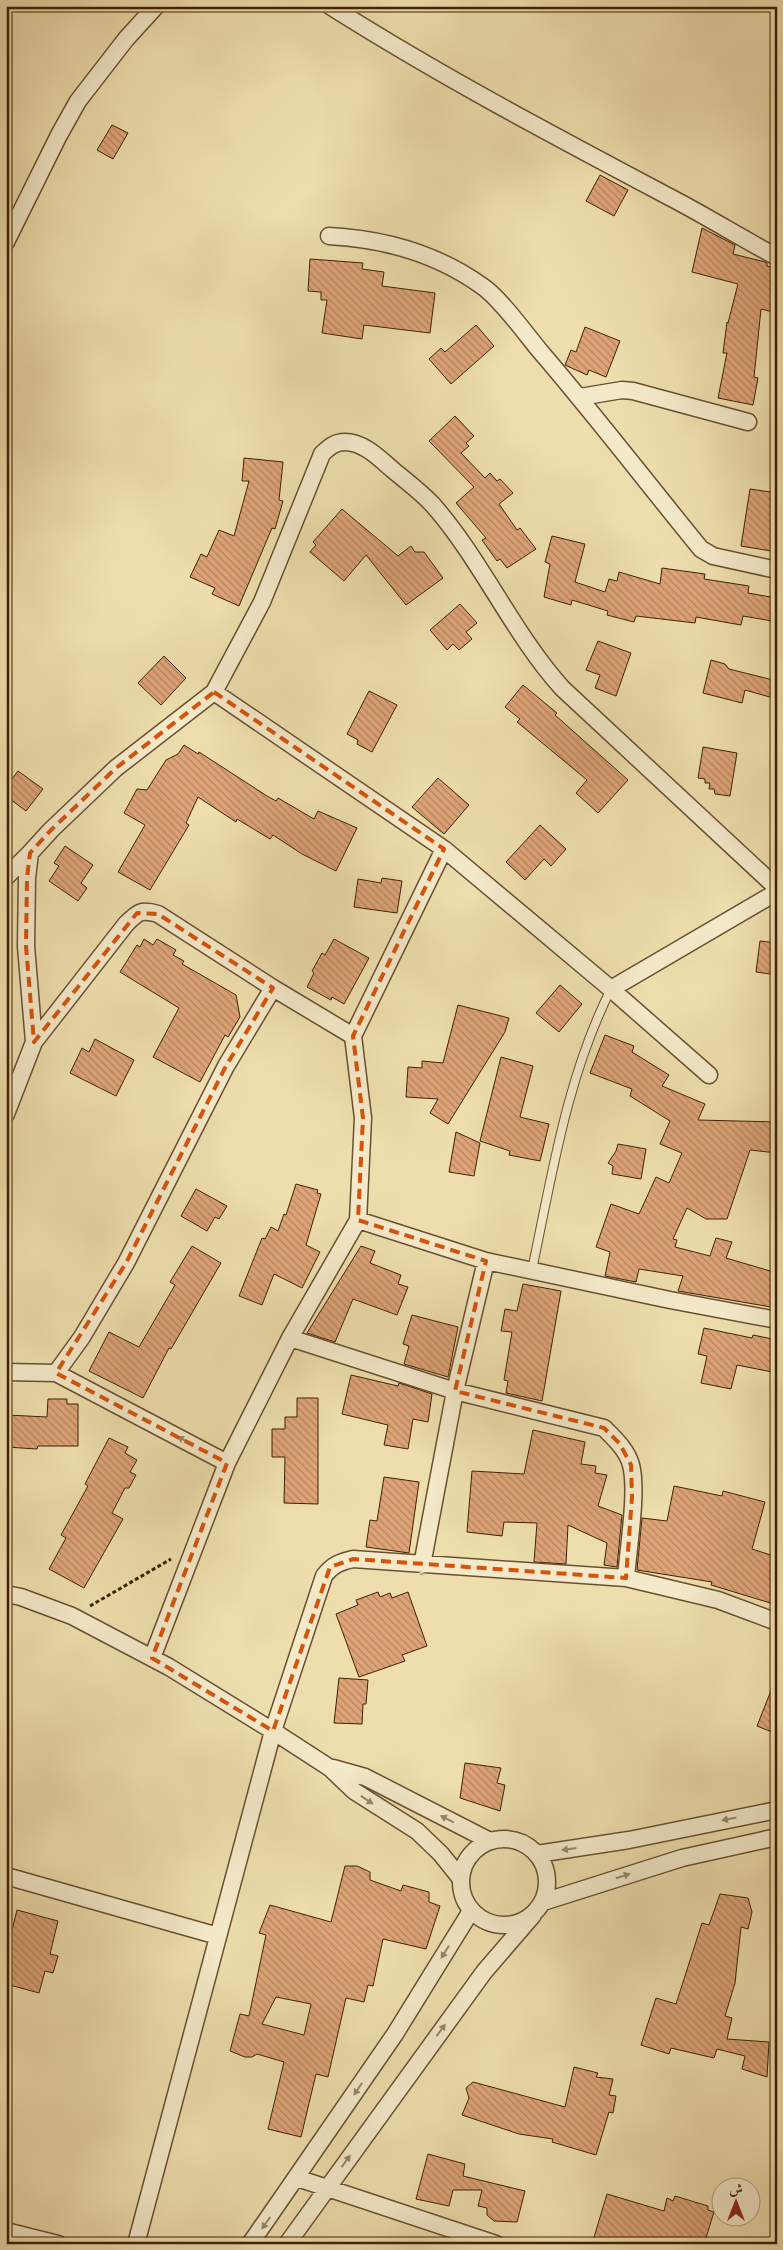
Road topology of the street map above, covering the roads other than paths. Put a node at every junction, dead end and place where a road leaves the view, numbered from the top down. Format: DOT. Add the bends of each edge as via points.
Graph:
graph roads {
  1 [pos="330,6"];
  2 [pos="153,8"];
  3 [pos="329,236"];
  4 [pos="6,242"];
  5 [pos="777,256"];
  6 [pos="580,397"];
  7 [pos="748,422"];
  8 [pos="777,570"];
  9 [pos="214,692"];
  10 [pos="444,849"];
  11 [pos="30,853"];
  12 [pos="6,877"];
  13 [pos="777,888"];
  14 [pos="777,892"];
  15 [pos="273,988"];
  16 [pos="611,989"];
  17 [pos="353,1036"];
  18 [pos="34,1042"];
  19 [pos="709,1075"];
  20 [pos="6,1114"];
  21 [pos="358,1220"];
  22 [pos="486,1261"];
  23 [pos="532,1270"];
  24 [pos="777,1320"];
  25 [pos="290,1338"];
  26 [pos="6,1372"];
  27 [pos="56,1373"];
  28 [pos="455,1391"];
  29 [pos="227,1463"];
  30 [pos="422,1565"];
  31 [pos="626,1578"];
  32 [pos="6,1594"];
  33 [pos="777,1622"];
  34 [pos="152,1658"];
  35 [pos="273,1731"];
  36 [pos="330,1768"];
  37 [pos="777,1810"];
  38 [pos="777,1837"];
  39 [pos="490,1841"];
  40 [pos="537,1854"];
  41 [pos="6,1876"];
  42 [pos="461,1879"];
  43 [pos="543,1902"];
  44 [pos="471,1911"];
  45 [pos="533,1915"];
  46 [pos="218,1936"];
  47 [pos="297,2178"];
  48 [pos="325,2189"];
  49 [pos="6,2231"];
  50 [pos="463,2239"];
  51 [pos="58,2244"];
  52 [pos="136,2244"];
  53 [pos="250,2244"];
  54 [pos="287,2244"];
  55 [pos="496,2244"];
  1 -- 5 [label="street" via="485,98"];
  2 -- 4 [label="street" via="78,101"];
  3 -- 6 [label="street" via="382,241 433,257 459,270 485,287"];
  6 -- 7 [label="street" via="633,391"];
  6 -- 8 [label="street" via="701,549 713,556"];
  9 -- 10 [label="street"];
  9 -- 11 [label="street" via="116,768"];
  9 -- 13 [label="street" via="262,602 322,454 333,444 360,445 377,456 438,511 532,651 562,688"];
  10 -- 16 [label="street"];
  10 -- 17 [label="street"];
  11 -- 12 [label="street"];
  11 -- 18 [label="street" via="26,946"];
  14 -- 16 [label="street"];
  15 -- 17 [label="street"];
  15 -- 18 [label="street" via="158,914 137,913"];
  15 -- 27 [label="street" via="226,1066 126,1263 82,1337"];
  16 -- 19 [label="street"];
  16 -- 23 [label="lane" via="572,1087"];
  17 -- 21 [label="street" via="363,1118"];
  18 -- 20 [label="street"];
  21 -- 22 [label="street"];
  21 -- 25 [label="street"];
  22 -- 23 [label="street"];
  22 -- 28 [label="street"];
  23 -- 24 [label="street"];
  25 -- 28 [label="street"];
  25 -- 29 [label="street"];
  26 -- 27 [label="street"];
  29 -- 27 [label="street, one-way"];
  28 -- 30 [label="street"];
  28 -- 31 [label="street" via="604,1428 620,1444 631,1465"];
  29 -- 34 [label="street"];
  30 -- 31 [label="street"];
  30 -- 35 [label="street" via="353,1559 330,1567 324,1576"];
  31 -- 33 [label="street" via="718,1600"];
  32 -- 34 [label="street" via="72,1616"];
  34 -- 35 [label="street"];
  35 -- 36 [label="street"];
  35 -- 46 [label="street"];
  39 -- 36 [label="street, one-way" via="365,1777"];
  36 -- 42 [label="street, one-way" via="354,1790 430,1842"];
  37 -- 40 [label="street, one-way" via="629,1840"];
  43 -- 38 [label="street, one-way" via="682,1858"];
  39 -- 40 [label="street" via="508,1839 524,1843"];
  39 -- 42 [label="street" via="476,1849 465,1863"];
  40 -- 43 [label="street" via="547,1877"];
  41 -- 46 [label="street"];
  42 -- 44 [label="street" via="463,1896"];
  43 -- 45 [label="street"];
  44 -- 45 [label="street" via="485,1921 501,1926 518,1924"];
  44 -- 47 [label="street, one-way" via="395,2034"];
  48 -- 45 [label="street, one-way" via="484,1972"];
  46 -- 52 [label="street"];
  47 -- 48 [label="street"];
  47 -- 53 [label="street, one-way"];
  48 -- 50 [label="street"];
  48 -- 54 [label="street"];
  49 -- 51 [label="street"];
  50 -- 55 [label="street"];
}
